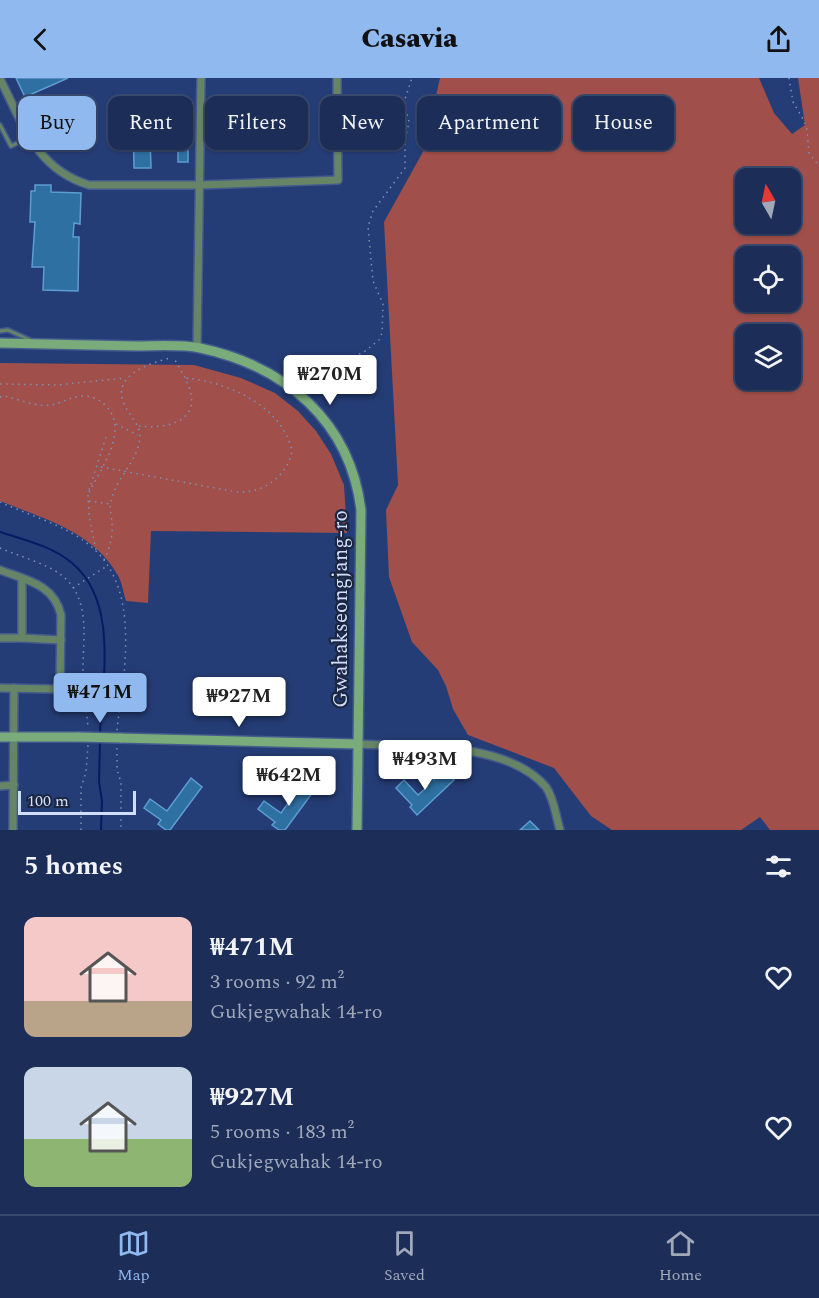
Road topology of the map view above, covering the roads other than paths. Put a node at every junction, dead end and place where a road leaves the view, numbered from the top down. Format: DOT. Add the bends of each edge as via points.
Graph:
graph roads {
  1 [pos="201,78"];
  2 [pos="337,78"];
  3 [pos="0,79"];
  4 [pos="18,114"];
  5 [pos="0,125"];
  6 [pos="18,143"];
  7 [pos="38,150"];
  8 [pos="201,185"];
  9 [pos="0,331"];
  10 [pos="0,343"];
  11 [pos="38,344"];
  12 [pos="197,348"];
  13 [pos="0,570"];
  14 [pos="22,579"];
  15 [pos="0,638"];
  16 [pos="22,638"];
  17 [pos="61,640"];
  18 [pos="0,688"];
  19 [pos="14,688"];
  20 [pos="0,737"];
  21 [pos="15,737"];
  22 [pos="358,744"];
  23 [pos="14,785"];
  24 [pos="0,786"];
  25 [pos="13,830"];
  26 [pos="357,830"];
  27 [pos="561,830"];
  1 -- 8 [label="street"];
  2 -- 8 [label="street" via="338,180"];
  3 -- 4 [label="street"];
  5 -- 6 [label="lane" via="11,146"];
  7 -- 8 [label="street" via="60,173 89,185"];
  8 -- 12 [label="street"];
  9 -- 11 [label="lane" via="8,330"];
  10 -- 11 [label="street, Gwahakseongjang-ro"];
  11 -- 12 [label="street, Gwahakseongjang-ro"];
  12 -- 22 [label="street, Gwahakseongjang-ro" via="239,358 274,376 314,408 334,432 348,459 359,493 362,537"];
  13 -- 14 [label="street"];
  14 -- 16 [label="street"];
  14 -- 17 [label="street" via="54,596 61,615"];
  15 -- 16 [label="street"];
  16 -- 17 [label="street"];
  17 -- 19 [label="street" via="60,683 54,689"];
  18 -- 19 [label="street"];
  19 -- 21 [label="street"];
  20 -- 21 [label="street"];
  21 -- 22 [label="street, bridge"];
  21 -- 23 [label="street"];
  22 -- 26 [label="street, Gwahakseongjang-ro"];
  22 -- 27 [label="street" via="449,748 511,762 547,788"];
  23 -- 24 [label="street"];
  23 -- 25 [label="street"];
}
